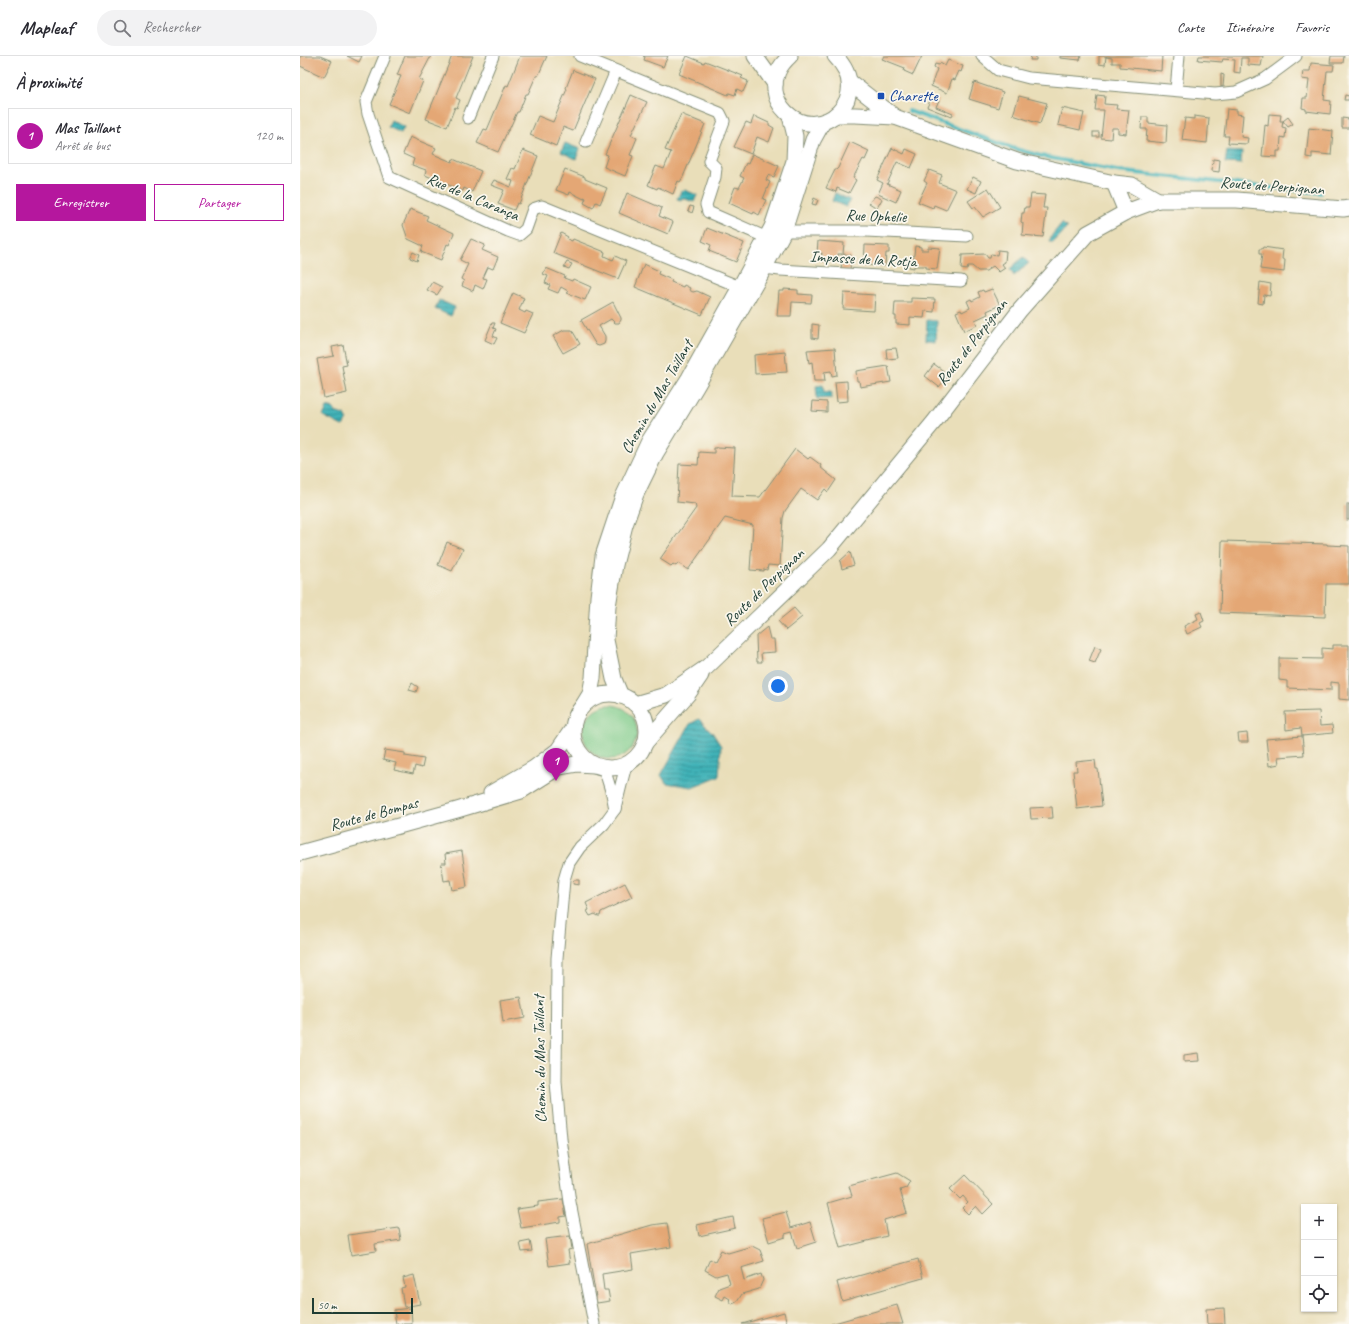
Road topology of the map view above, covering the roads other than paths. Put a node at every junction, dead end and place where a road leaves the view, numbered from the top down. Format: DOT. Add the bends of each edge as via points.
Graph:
graph roads {
  1 [pos="385,56"];
  2 [pos="493,56"];
  3 [pos="580,56"];
  4 [pos="755,56"];
  5 [pos="790,56"];
  6 [pos="835,56"];
  7 [pos="853,56"];
  8 [pos="982,56"];
  9 [pos="1179,56"];
  10 [pos="1296,56"];
  11 [pos="616,71"];
  12 [pos="849,78"];
  13 [pos="775,84"];
  14 [pos="1176,90"];
  15 [pos="790,116"];
  16 [pos="895,117"];
  17 [pos="468,118"];
  18 [pos="829,118"];
  19 [pos="586,142"];
  20 [pos="1114,183"];
  21 [pos="1158,200"];
  22 [pos="1347,210"];
  23 [pos="1126,212"];
  24 [pos="784,230"];
  25 [pos="967,236"];
  26 [pos="767,238"];
  27 [pos="764,268"];
  28 [pos="961,281"];
  29 [pos="740,287"];
  30 [pos="707,667"];
  31 [pos="621,696"];
  32 [pos="635,704"];
  33 [pos="582,707"];
  34 [pos="573,728"];
  35 [pos="646,742"];
  36 [pos="626,765"];
  37 [pos="599,767"];
  38 [pos="615,809"];
  39 [pos="457,810"];
  40 [pos="300,853"];
  41 [pos="594,1324"];
  1 -- 29 [label="street, Rue de la Carança" via="366,102 389,177 519,235 526,229 533,209 542,206"];
  2 -- 17 [label="street"];
  3 -- 11 [label="street"];
  4 -- 13 [label="main road"];
  5 -- 13 [label="main road" via="777,73"];
  6 -- 12 [label="main road" via="842,63"];
  7 -- 12 [label="main road, Chemin du Mas Taillant"];
  8 -- 14 [label="street" via="998,70 1029,78"];
  9 -- 14 [label="street"];
  10 -- 14 [label="street" via="1265,79 1236,92 1215,94"];
  11 -- 19 [label="street"];
  11 -- 26 [label="street" via="720,113 724,120 710,161 716,168 706,205 708,212"];
  12 -- 16 [label="main road"];
  12 -- 18 [label="main road, Chemin du Mas Taillant" via="849,95 844,106"];
  13 -- 15 [label="main road" via="776,96"];
  15 -- 18 [label="main road" via="812,123"];
  15 -- 26 [label="main road, Chemin du Mas Taillant" via="795,136 794,162"];
  16 -- 18 [label="main road" via="855,115"];
  16 -- 20 [label="main road" via="1017,162"];
  18 -- 24 [label="main road, Chemin du Mas Taillant" via="813,140"];
  20 -- 21 [label="main road" via="1132,185"];
  20 -- 23 [label="main road"];
  21 -- 22 [label="main road, Route de Perpignan" via="1237,200"];
  21 -- 23 [label="main road, Route de Perpignan"];
  23 -- 30 [label="main road, Route de Perpignan" via="1088,233 1020,310 934,422 829,549"];
  24 -- 25 [label="street, Rue Ophelie"];
  24 -- 27 [label="main road, Chemin du Mas Taillant"];
  26 -- 29 [label="main road, Chemin du Mas Taillant"];
  27 -- 28 [label="street, Impasse de la Rotja"];
  27 -- 31 [label="main road, Chemin du Mas Taillant" via="656,453 636,494 625,525 608,606 606,640 614,678"];
  29 -- 33 [label="main road, Chemin du Mas Taillant" via="689,378 649,441 622,499 604,556 598,597 593,678 590,694"];
  30 -- 32 [label="main road, Route de Perpignan" via="666,695"];
  30 -- 35 [label="main road, Route de Perpignan" via="688,694"];
  31 -- 32 [label="main road"];
  31 -- 33 [label="main road" via="600,696"];
  32 -- 35 [label="main road" via="646,722"];
  33 -- 34 [label="main road"];
  34 -- 37 [label="main road" via="578,750 584,759"];
  34 -- 39 [label="main road" via="558,750 534,768"];
  35 -- 36 [label="main road" via="642,751"];
  36 -- 37 [label="main road" via="615,768"];
  36 -- 38 [label="street"];
  37 -- 38 [label="street" via="612,794"];
  37 -- 39 [label="main road" via="578,764 559,767 521,790"];
  38 -- 41 [label="street, Chemin du Mas Taillant" via="604,824 580,846 568,863 564,880 557,958 556,1082 561,1139 570,1202"];
  39 -- 40 [label="main road, Route de Bompas"];
}
